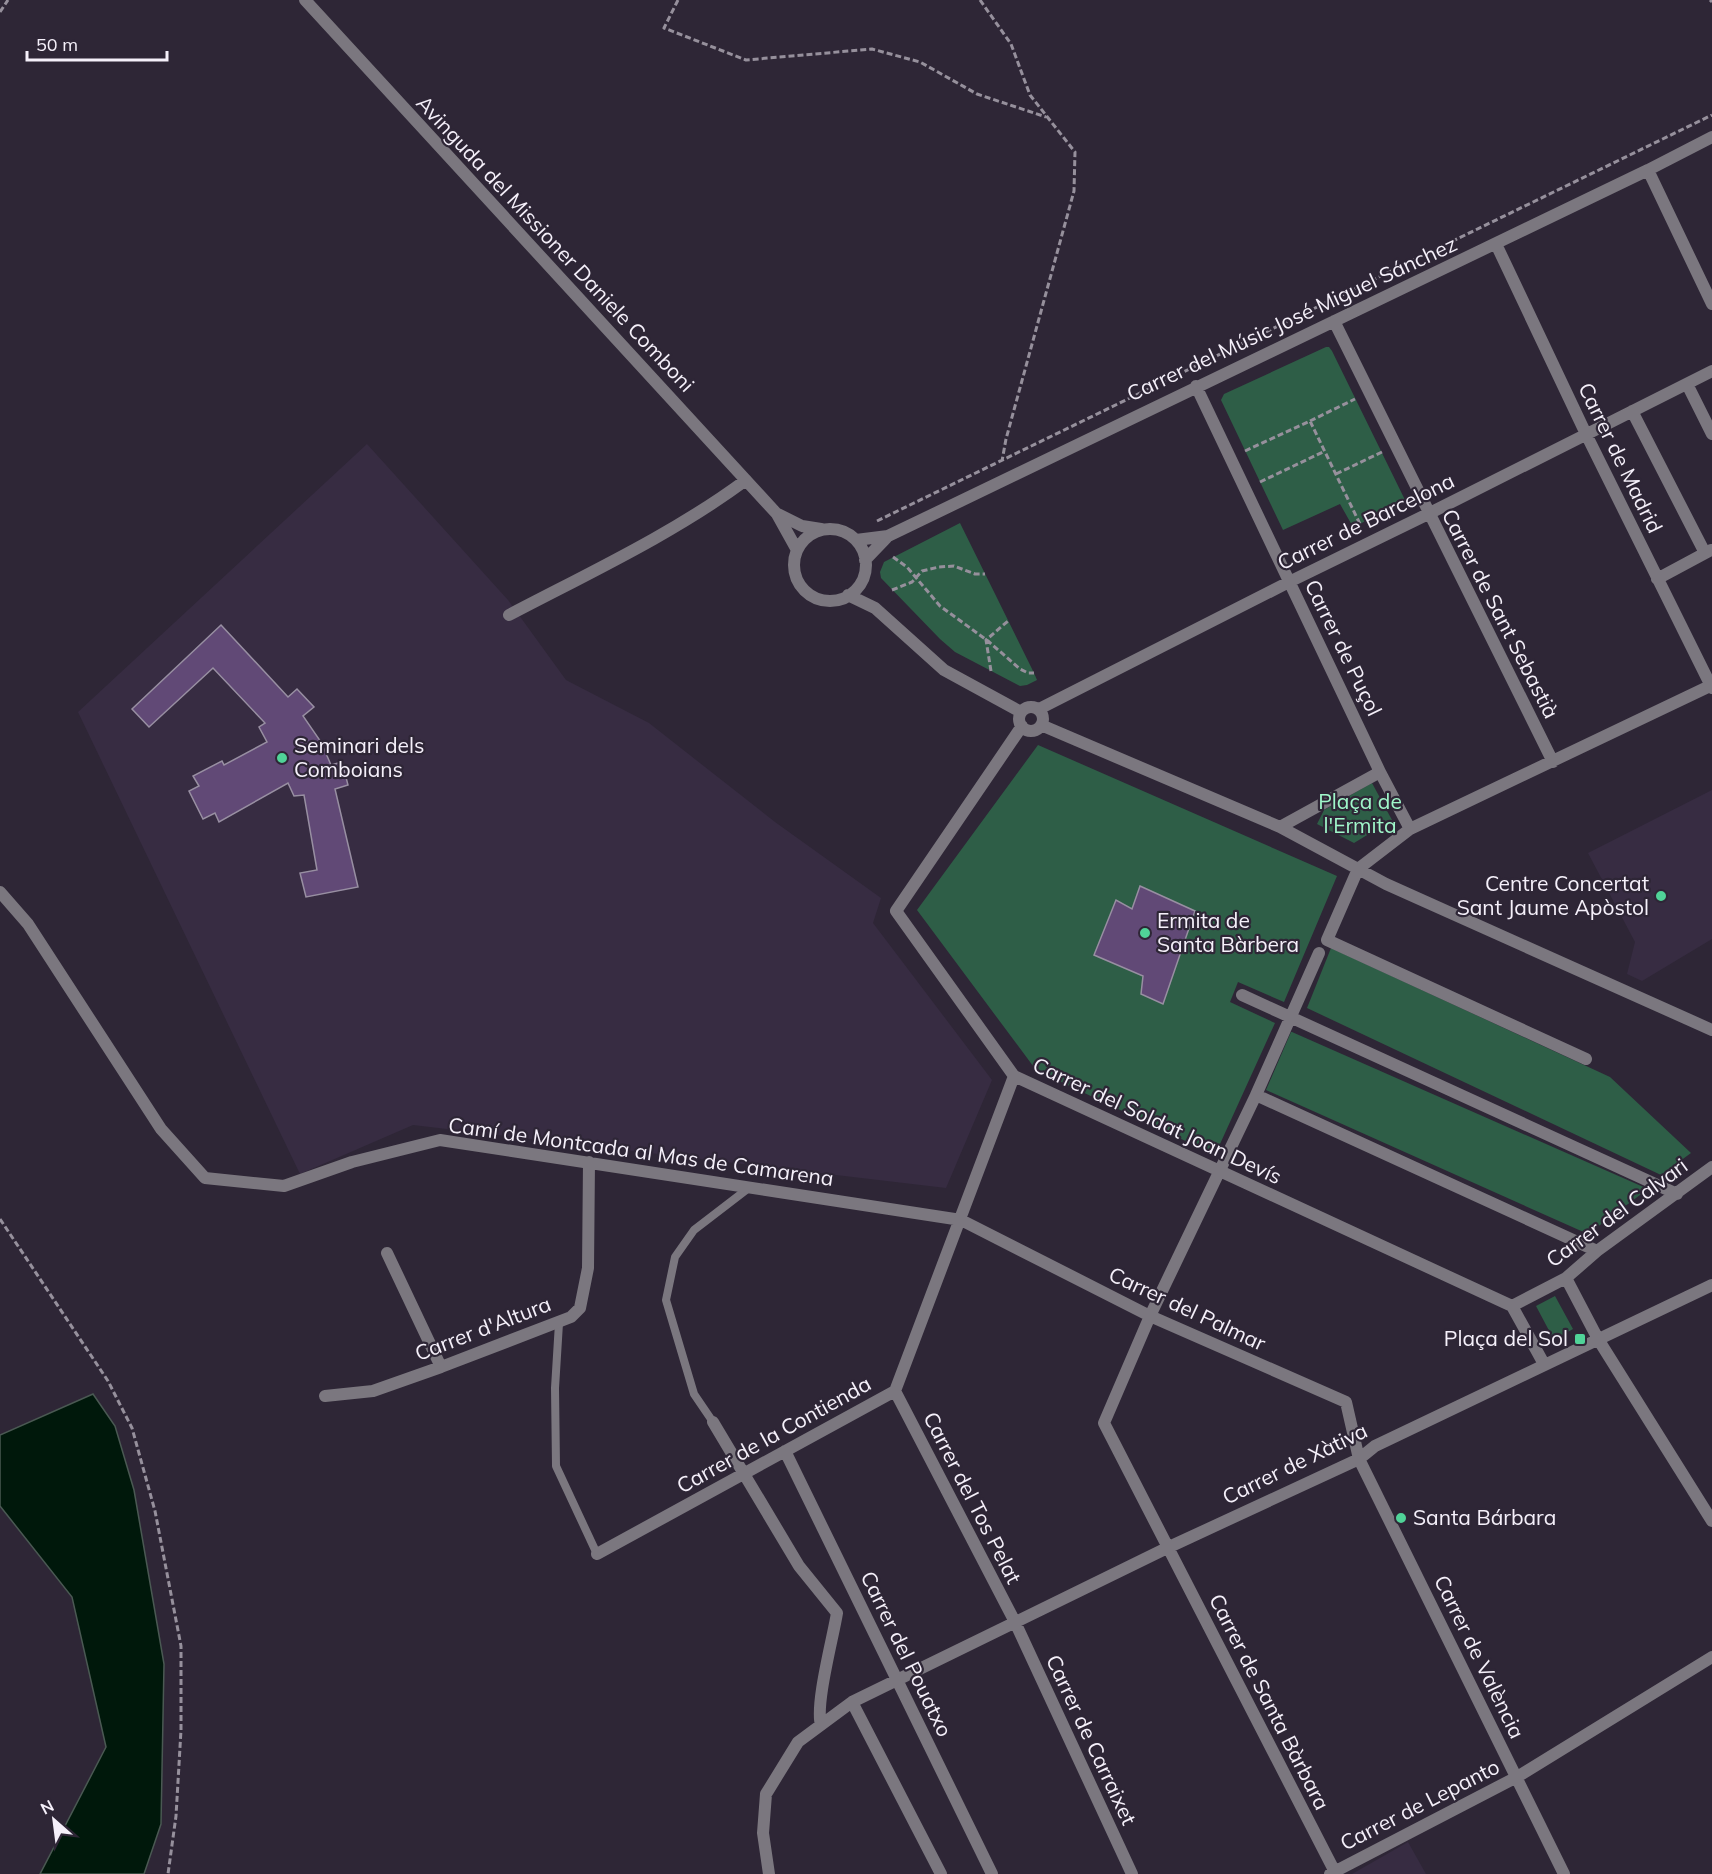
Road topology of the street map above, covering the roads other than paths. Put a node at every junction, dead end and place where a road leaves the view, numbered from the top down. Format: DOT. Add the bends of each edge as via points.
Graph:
graph roads {
  1 [pos="305,0"];
  2 [pos="1712,137"];
  3 [pos="1648,170"];
  4 [pos="1496,244"];
  5 [pos="1712,304"];
  6 [pos="1334,321"];
  7 [pos="1712,371"];
  8 [pos="1687,384"];
  9 [pos="1196,386"];
  10 [pos="1632,411"];
  11 [pos="1712,434"];
  12 [pos="1586,435"];
  13 [pos="746,480"];
  14 [pos="777,514"];
  15 [pos="1428,514"];
  16 [pos="824,529"];
  17 [pos="888,536"];
  18 [pos="856,540"];
  19 [pos="797,550"];
  20 [pos="1708,551"];
  21 [pos="865,560"];
  22 [pos="863,579"];
  23 [pos="1657,579"];
  24 [pos="1289,582"];
  25 [pos="848,595"];
  26 [pos="875,608"];
  27 [pos="509,615"];
  28 [pos="1712,687"];
  29 [pos="1039,710"];
  30 [pos="1021,712"];
  31 [pos="1041,725"];
  32 [pos="1022,726"];
  33 [pos="1553,762"];
  34 [pos="1380,772"];
  35 [pos="1280,827"];
  36 [pos="1410,829"];
  37 [pos="1358,868"];
  38 [pos="0,892"];
  39 [pos="1319,953"];
  40 [pos="1242,995"];
  41 [pos="1289,1017"];
  42 [pos="1712,1030"];
  43 [pos="1586,1059"];
  44 [pos="1014,1076"];
  45 [pos="1256,1095"];
  46 [pos="589,1162"];
  47 [pos="1712,1167"];
  48 [pos="1218,1171"];
  49 [pos="750,1187"];
  50 [pos="1677,1194"];
  51 [pos="961,1220"];
  52 [pos="1597,1251"];
  53 [pos="387,1253"];
  54 [pos="1566,1278"];
  55 [pos="1712,1285"];
  56 [pos="1512,1306"];
  57 [pos="1150,1316"];
  58 [pos="559,1323"];
  59 [pos="1598,1340"];
  60 [pos="1544,1364"];
  61 [pos="441,1367"];
  62 [pos="895,1391"];
  63 [pos="325,1396"];
  64 [pos="713,1422"];
  65 [pos="785,1451"];
  66 [pos="1359,1459"];
  67 [pos="744,1473"];
  68 [pos="1712,1521"];
  69 [pos="1167,1548"];
  70 [pos="597,1554"];
  71 [pos="1015,1622"];
  72 [pos="1712,1658"];
  73 [pos="897,1681"];
  74 [pos="852,1702"];
  75 [pos="821,1725"];
  76 [pos="1517,1777"];
  77 [pos="1334,1873"];
  78 [pos="769,1874"];
  79 [pos="941,1874"];
  80 [pos="992,1874"];
  81 [pos="1131,1874"];
  82 [pos="1564,1874"];
  1 -- 13 [label="street, Avinguda del Missioner Daniele Comboni"];
  2 -- 3 [label="street, Carrer del Músic José Miguel Sánchez"];
  3 -- 4 [label="street, Carrer del Músic José Miguel Sánchez"];
  3 -- 5 [label="street"];
  4 -- 6 [label="street, Carrer del Músic José Miguel Sánchez"];
  4 -- 12 [label="street, Carrer de Madrid"];
  6 -- 9 [label="street, Carrer del Músic José Miguel Sánchez"];
  6 -- 15 [label="street, Carrer de Sant Sebastià"];
  7 -- 8 [label="street, Carrer de Barcelona"];
  8 -- 10 [label="street, Carrer de Barcelona"];
  8 -- 11 [label="street"];
  9 -- 17 [label="street, Carrer del Músic José Miguel Sánchez"];
  9 -- 24 [label="street, Carrer de Puçol"];
  10 -- 12 [label="street, Carrer de Barcelona"];
  10 -- 20 [label="street"];
  12 -- 15 [label="street, Carrer de Barcelona"];
  12 -- 23 [label="street, Carrer de Madrid"];
  13 -- 14 [label="street, Avinguda del Missioner Daniele Comboni"];
  13 -- 27 [label="street" via="622,555"];
  14 -- 16 [label="street, Avinguda del Missioner Daniele Comboni" via="802,526"];
  14 -- 19 [label="street, Avinguda del Missioner Daniele Comboni"];
  15 -- 24 [label="street, Carrer de Barcelona"];
  15 -- 33 [label="street, Carrer de Sant Sebastià"];
  16 -- 18 [label="street" via="836,529"];
  16 -- 19 [label="street" via="803,540"];
  17 -- 18 [label="street, Carrer del Músic José Miguel Sánchez"];
  17 -- 21 [label="street, Carrer del Músic José Miguel Sánchez"];
  18 -- 21 [label="street"];
  19 -- 25 [label="street" via="794,572 805,592 826,601"];
  20 -- 23 [label="street"];
  21 -- 22 [label="street"];
  22 -- 25 [label="street"];
  22 -- 26 [label="street"];
  23 -- 28 [label="street, Carrer de Madrid"];
  24 -- 29 [label="street, Carrer de Barcelona"];
  24 -- 34 [label="street, Carrer de Puçol"];
  25 -- 26 [label="street"];
  26 -- 30 [label="street" via="944,670"];
  28 -- 33 [label="street"];
  29 -- 30 [label="street" via="1032,707"];
  29 -- 31 [label="street" via="1043,715"];
  30 -- 32 [label="street"];
  31 -- 32 [label="street" via="1032,730"];
  31 -- 35 [label="street"];
  32 -- 44 [label="street, Carrer del Soldat Joan Devís" via="896,911"];
  33 -- 36 [label="street"];
  34 -- 35 [label="street"];
  34 -- 36 [label="street, Carrer de Puçol"];
  35 -- 37 [label="street"];
  36 -- 37 [label="street"];
  37 -- 42 [label="street"];
  37 -- 43 [label="street" via="1327,940"];
  38 -- 46 [label="street, Camí de Montcada al Mas de Camarena" via="28,924 161,1129 205,1178 284,1186 352,1162 440,1140"];
  39 -- 41 [label="street"];
  40 -- 41 [label="street"];
  41 -- 45 [label="street"];
  41 -- 50 [label="street"];
  44 -- 48 [label="street, Carrer del Soldat Joan Devís"];
  44 -- 51 [label="street, Carrer de la Contienda"];
  45 -- 48 [label="street"];
  45 -- 52 [label="street"];
  46 -- 49 [label="street, Camí de Montcada al Mas de Camarena"];
  46 -- 58 [label="street, Carrer d'Altura" via="588,1268 580,1308"];
  47 -- 50 [label="street, Carrer del Calvari"];
  48 -- 56 [label="street, Carrer del Soldat Joan Devís"];
  48 -- 57 [label="street"];
  49 -- 51 [label="street, Camí de Montcada al Mas de Camarena"];
  49 -- 64 [label="lane" via="694,1230 675,1257 666,1300 694,1394"];
  50 -- 52 [label="street, Carrer del Calvari"];
  51 -- 57 [label="street, Carrer del Palmar"];
  51 -- 62 [label="street, Carrer de la Contienda"];
  52 -- 54 [label="street, Carrer del Calvari"];
  53 -- 61 [label="street"];
  54 -- 56 [label="street, Carrer del Calvari"];
  54 -- 59 [label="street"];
  55 -- 59 [label="street, Carrer de Xàtiva"];
  56 -- 60 [label="street"];
  57 -- 66 [label="street, Carrer del Palmar" via="1346,1402"];
  57 -- 69 [label="street, Carrer de Santa Bàrbara" via="1104,1423"];
  58 -- 61 [label="street, Carrer d'Altura"];
  58 -- 70 [label="lane" via="556,1466"];
  59 -- 60 [label="street, Carrer de Xàtiva"];
  59 -- 68 [label="street"];
  60 -- 66 [label="street, Carrer de Xàtiva" via="1375,1446"];
  61 -- 63 [label="street, Carrer d'Altura" via="373,1391"];
  62 -- 65 [label="street, Carrer de la Contienda"];
  62 -- 71 [label="street, Carrer del Tos Pelat"];
  64 -- 67 [label="street"];
  65 -- 67 [label="street, Carrer de la Contienda"];
  65 -- 73 [label="street, Carrer del Pouatxo"];
  66 -- 69 [label="street, Carrer de Xàtiva"];
  66 -- 76 [label="street, Carrer de València"];
  67 -- 70 [label="street, Carrer de la Contienda"];
  67 -- 75 [label="street" via="799,1566 837,1613 821,1700"];
  69 -- 71 [label="street, Carrer de Xàtiva"];
  69 -- 77 [label="street, Carrer de Santa Bàrbara"];
  71 -- 73 [label="street, Carrer de Xàtiva"];
  71 -- 81 [label="street, Carrer de Carraixet"];
  72 -- 76 [label="street, Carrer de Lepanto"];
  73 -- 74 [label="street, Carrer de Xàtiva"];
  73 -- 80 [label="street, Carrer del Pouatxo"];
  74 -- 75 [label="street, Carrer de Xàtiva"];
  74 -- 79 [label="street"];
  75 -- 78 [label="street, Carrer de Xàtiva" via="798,1742 766,1794 763,1833"];
  76 -- 77 [label="street, Carrer de Lepanto"];
  76 -- 82 [label="street, Carrer de València"];
}
